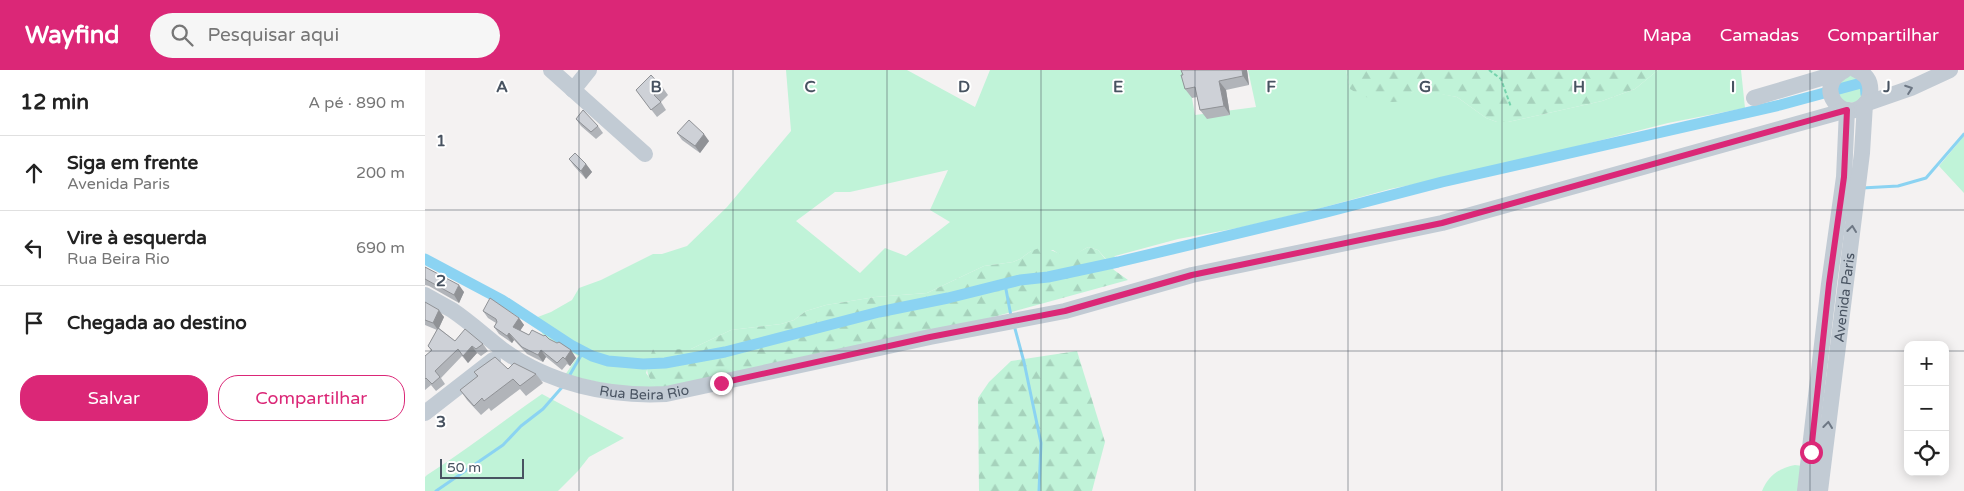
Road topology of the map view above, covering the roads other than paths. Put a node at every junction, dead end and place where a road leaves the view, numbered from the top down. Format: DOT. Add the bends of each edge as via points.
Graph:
graph roads {
  1 [pos="551,70"];
  2 [pos="589,70"];
  3 [pos="1856,70"];
  4 [pos="1951,70"];
  5 [pos="1841,72"];
  6 [pos="573,90"];
  7 [pos="1754,98"];
  8 [pos="1865,104"];
  9 [pos="1847,110"];
  10 [pos="645,154"];
  11 [pos="425,295"];
  12 [pos="504,351"];
  13 [pos="425,413"];
  14 [pos="1805,491"];
  15 [pos="1820,491"];
  1 -- 6 [label="street"];
  2 -- 6 [label="street"];
  3 -- 8 [label="street, Avenida Paris" via="1863,73 1870,83 1871,94"];
  8 -- 4 [label="street, Rua Beira Rio, one-way"];
  5 -- 7 [label="street"];
  5 -- 9 [label="street" via="1831,82 1831,94 1837,104"];
  6 -- 10 [label="street"];
  8 -- 9 [label="street, Rua Beira Rio"];
  15 -- 8 [label="street, Avenida Paris, one-way"];
  9 -- 12 [label="street, Rua Beira Rio" via="1442,223 1192,275 1065,311 665,394 591,389 534,368"];
  9 -- 14 [label="street, Avenida Paris" via="1844,177"];
  11 -- 12 [label="street, Rua Beira Rio" via="453,311"];
  12 -- 13 [label="street"];
}
